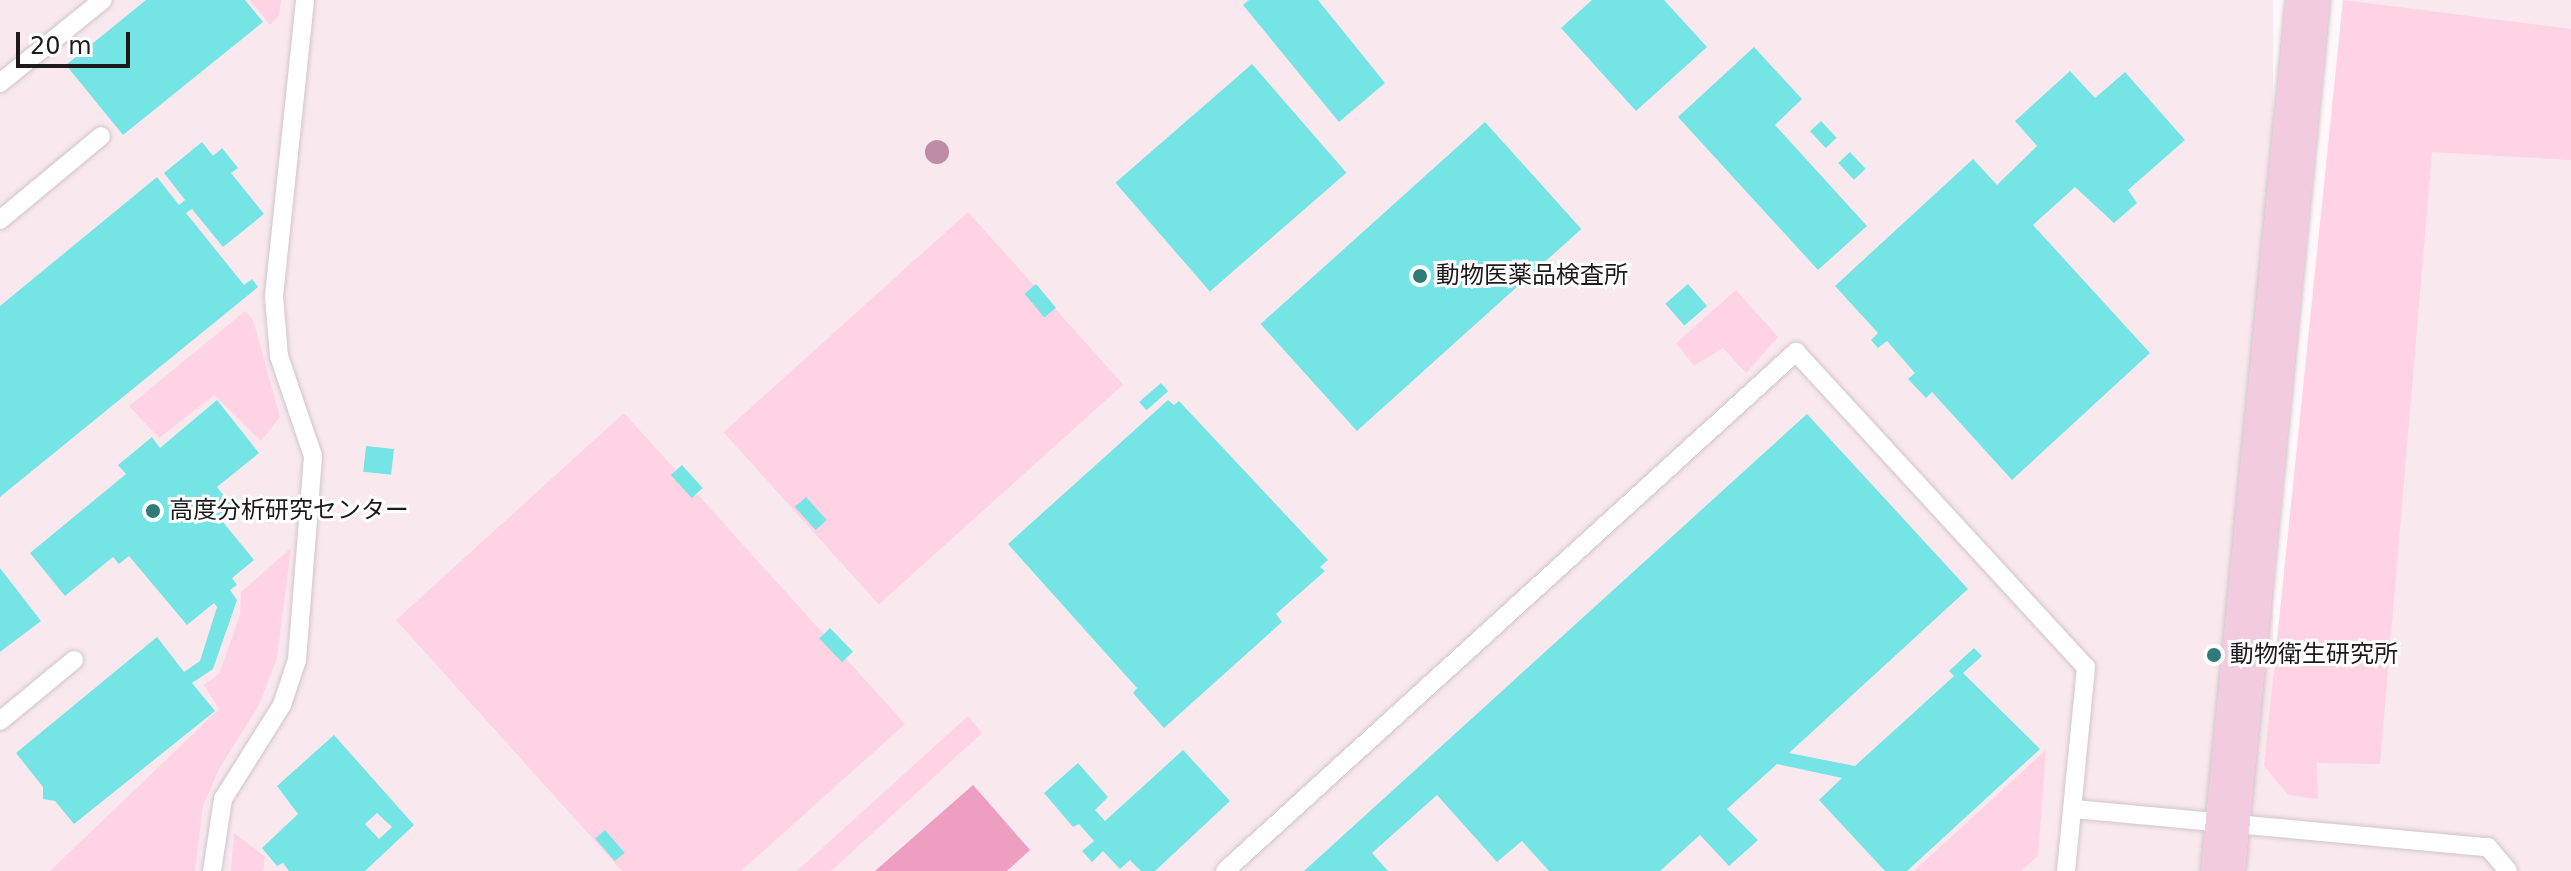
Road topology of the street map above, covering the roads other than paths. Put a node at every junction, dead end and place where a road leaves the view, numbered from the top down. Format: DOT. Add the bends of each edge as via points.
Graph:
graph roads {
  1 [pos="103,0"];
  2 [pos="305,0"];
  3 [pos="2308,0"];
  4 [pos="0,83"];
  5 [pos="101,136"];
  6 [pos="0,220"];
  7 [pos="74,660"];
  8 [pos="0,721"];
  9 [pos="2075,809"];
  10 [pos="2228,824"];
  11 [pos="212,871"];
  12 [pos="1225,871"];
  13 [pos="2066,871"];
  14 [pos="2223,871"];
  15 [pos="2508,871"];
  1 -- 4 [label="lane"];
  2 -- 11 [label="lane" via="274,296 279,356 313,456 297,660 282,705 223,799"];
  3 -- 10 [label="street"];
  5 -- 6 [label="lane"];
  7 -- 8 [label="lane"];
  9 -- 10 [label="lane"];
  9 -- 12 [label="lane" via="2086,667 1796,352"];
  9 -- 13 [label="lane"];
  10 -- 14 [label="street"];
  10 -- 15 [label="lane" via="2488,847"];
}
